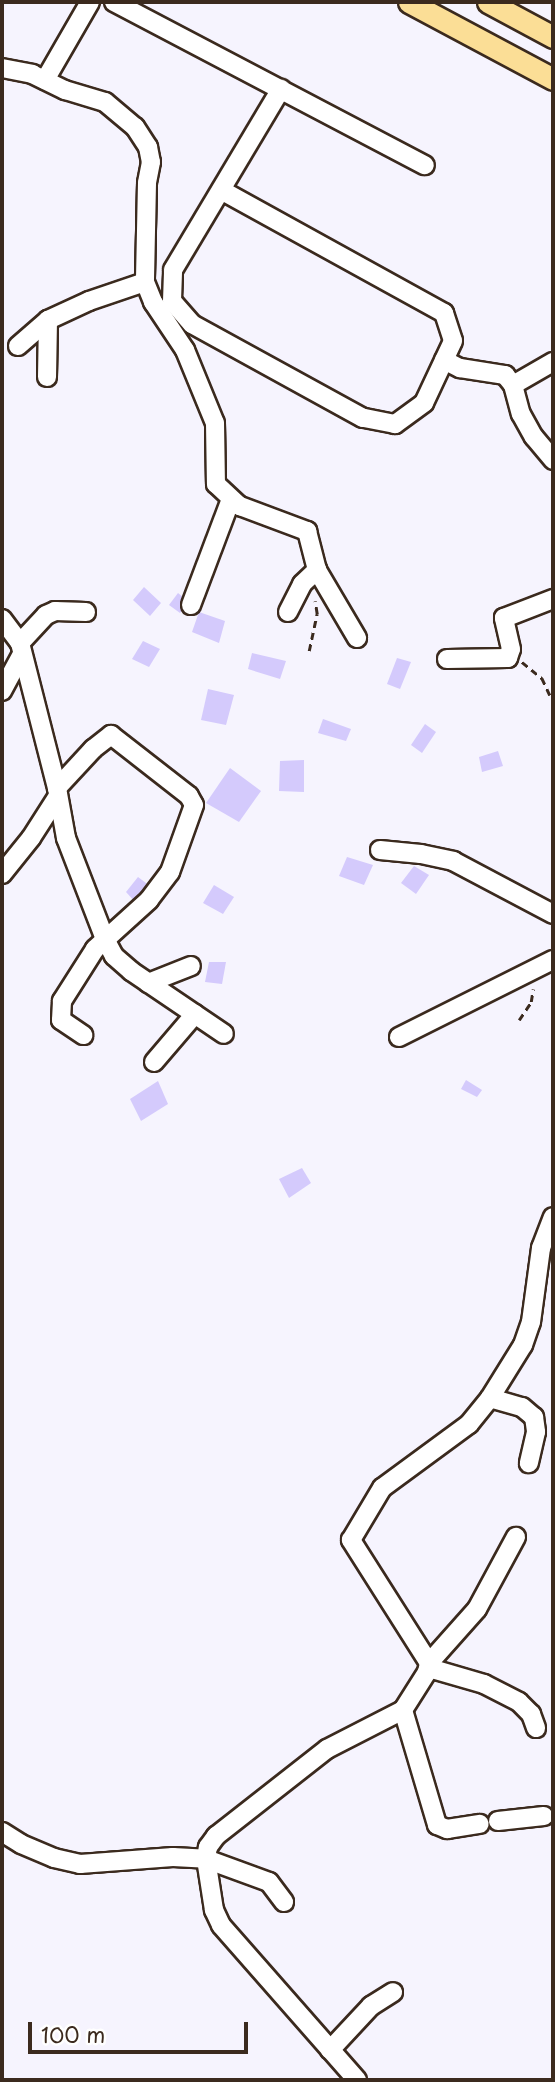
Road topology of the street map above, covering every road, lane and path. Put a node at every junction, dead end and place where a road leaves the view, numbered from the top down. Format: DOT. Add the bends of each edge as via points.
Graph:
graph roads {
  1 [pos="90,2"];
  2 [pos="114,2"];
  3 [pos="409,2"];
  4 [pos="488,2"];
  5 [pos="553,37"];
  6 [pos="2,68"];
  7 [pos="553,79"];
  8 [pos="44,80"];
  9 [pos="281,89"];
  10 [pos="425,165"];
  11 [pos="221,190"];
  12 [pos="145,282"];
  13 [pos="48,320"];
  14 [pos="18,346"];
  15 [pos="444,359"];
  16 [pos="553,362"];
  17 [pos="47,377"];
  18 [pos="513,385"];
  19 [pos="553,460"];
  20 [pos="231,499"];
  21 [pos="313,574"];
  22 [pos="553,599"];
  23 [pos="191,606"];
  24 [pos="86,612"];
  25 [pos="288,612"];
  26 [pos="2,619"];
  27 [pos="357,639"];
  28 [pos="21,648"];
  29 [pos="309,651"];
  30 [pos="511,654"];
  31 [pos="447,659"];
  32 [pos="2,691"];
  33 [pos="550,695"];
  34 [pos="58,792"];
  35 [pos="380,850"];
  36 [pos="2,874"];
  37 [pos="553,914"];
  38 [pos="105,939"];
  39 [pos="546,963"];
  40 [pos="191,966"];
  41 [pos="148,983"];
  42 [pos="195,1014"];
  43 [pos="519,1020"];
  44 [pos="224,1034"];
  45 [pos="82,1035"];
  46 [pos="399,1037"];
  47 [pos="155,1062"];
  48 [pos="553,1217"];
  49 [pos="490,1398"];
  50 [pos="529,1463"];
  51 [pos="516,1537"];
  52 [pos="429,1665"];
  53 [pos="403,1710"];
  54 [pos="536,1728"];
  55 [pos="544,1816"];
  56 [pos="2,1832"];
  57 [pos="206,1859"];
  58 [pos="284,1902"];
  59 [pos="393,1992"];
  60 [pos="330,2050"];
  61 [pos="356,2080"];
  1 -- 8 [label="street"];
  2 -- 9 [label="street"];
  3 -- 7 [label="main road"];
  4 -- 5 [label="main road"];
  6 -- 8 [label="street"];
  8 -- 12 [label="street" via="116,108 148,147"];
  9 -- 10 [label="street"];
  9 -- 11 [label="street"];
  11 -- 15 [label="street" via="444,313 453,341"];
  11 -- 15 [label="street" via="173,270 172,301 192,324 363,418 396,425 424,403"];
  12 -- 13 [label="street"];
  12 -- 20 [label="street" via="185,350 210,408 216,432 216,484"];
  13 -- 14 [label="street"];
  13 -- 17 [label="street"];
  15 -- 18 [label="street" via="460,368 505,375"];
  16 -- 18 [label="street"];
  18 -- 19 [label="street" via="534,437"];
  20 -- 21 [label="street" via="280,523 303,527 310,537"];
  20 -- 23 [label="street"];
  21 -- 25 [label="street"];
  21 -- 27 [label="street"];
  21 -- 29 [label="path" via="317,614"];
  22 -- 30 [label="street" via="505,618"];
  24 -- 28 [label="street" via="46,615"];
  26 -- 28 [label="street"];
  28 -- 32 [label="street"];
  28 -- 34 [label="street"];
  30 -- 31 [label="street" via="501,660"];
  30 -- 33 [label="path" via="542,678"];
  34 -- 36 [label="street" via="31,838"];
  34 -- 38 [label="street" via="66,838"];
  34 -- 38 [label="street" via="93,749 111,735 189,796 194,805 170,872 149,900"];
  35 -- 37 [label="street" via="453,861"];
  38 -- 41 [label="street" via="114,956"];
  38 -- 45 [label="street" via="62,1001 61,1020"];
  39 -- 43 [label="path"];
  39 -- 46 [label="street"];
  40 -- 41 [label="street"];
  41 -- 42 [label="street"];
  42 -- 44 [label="street"];
  42 -- 47 [label="street"];
  48 -- 49 [label="street" via="541,1248 531,1322 523,1345"];
  49 -- 50 [label="street" via="522,1407 534,1417 536,1432"];
  49 -- 52 [label="street" via="470,1424 382,1488 351,1540"];
  51 -- 52 [label="street" via="477,1609"];
  52 -- 53 [label="street"];
  52 -- 54 [label="street" via="519,1702"];
  53 -- 55 [label="street" via="437,1825 447,1829"];
  53 -- 57 [label="street" via="327,1749 216,1836"];
  56 -- 57 [label="street" via="54,1858 80,1864"];
  57 -- 58 [label="street" via="269,1882"];
  57 -- 60 [label="street" via="214,1910 222,1926"];
  59 -- 60 [label="street" via="372,2006"];
  60 -- 61 [label="street"];
}
